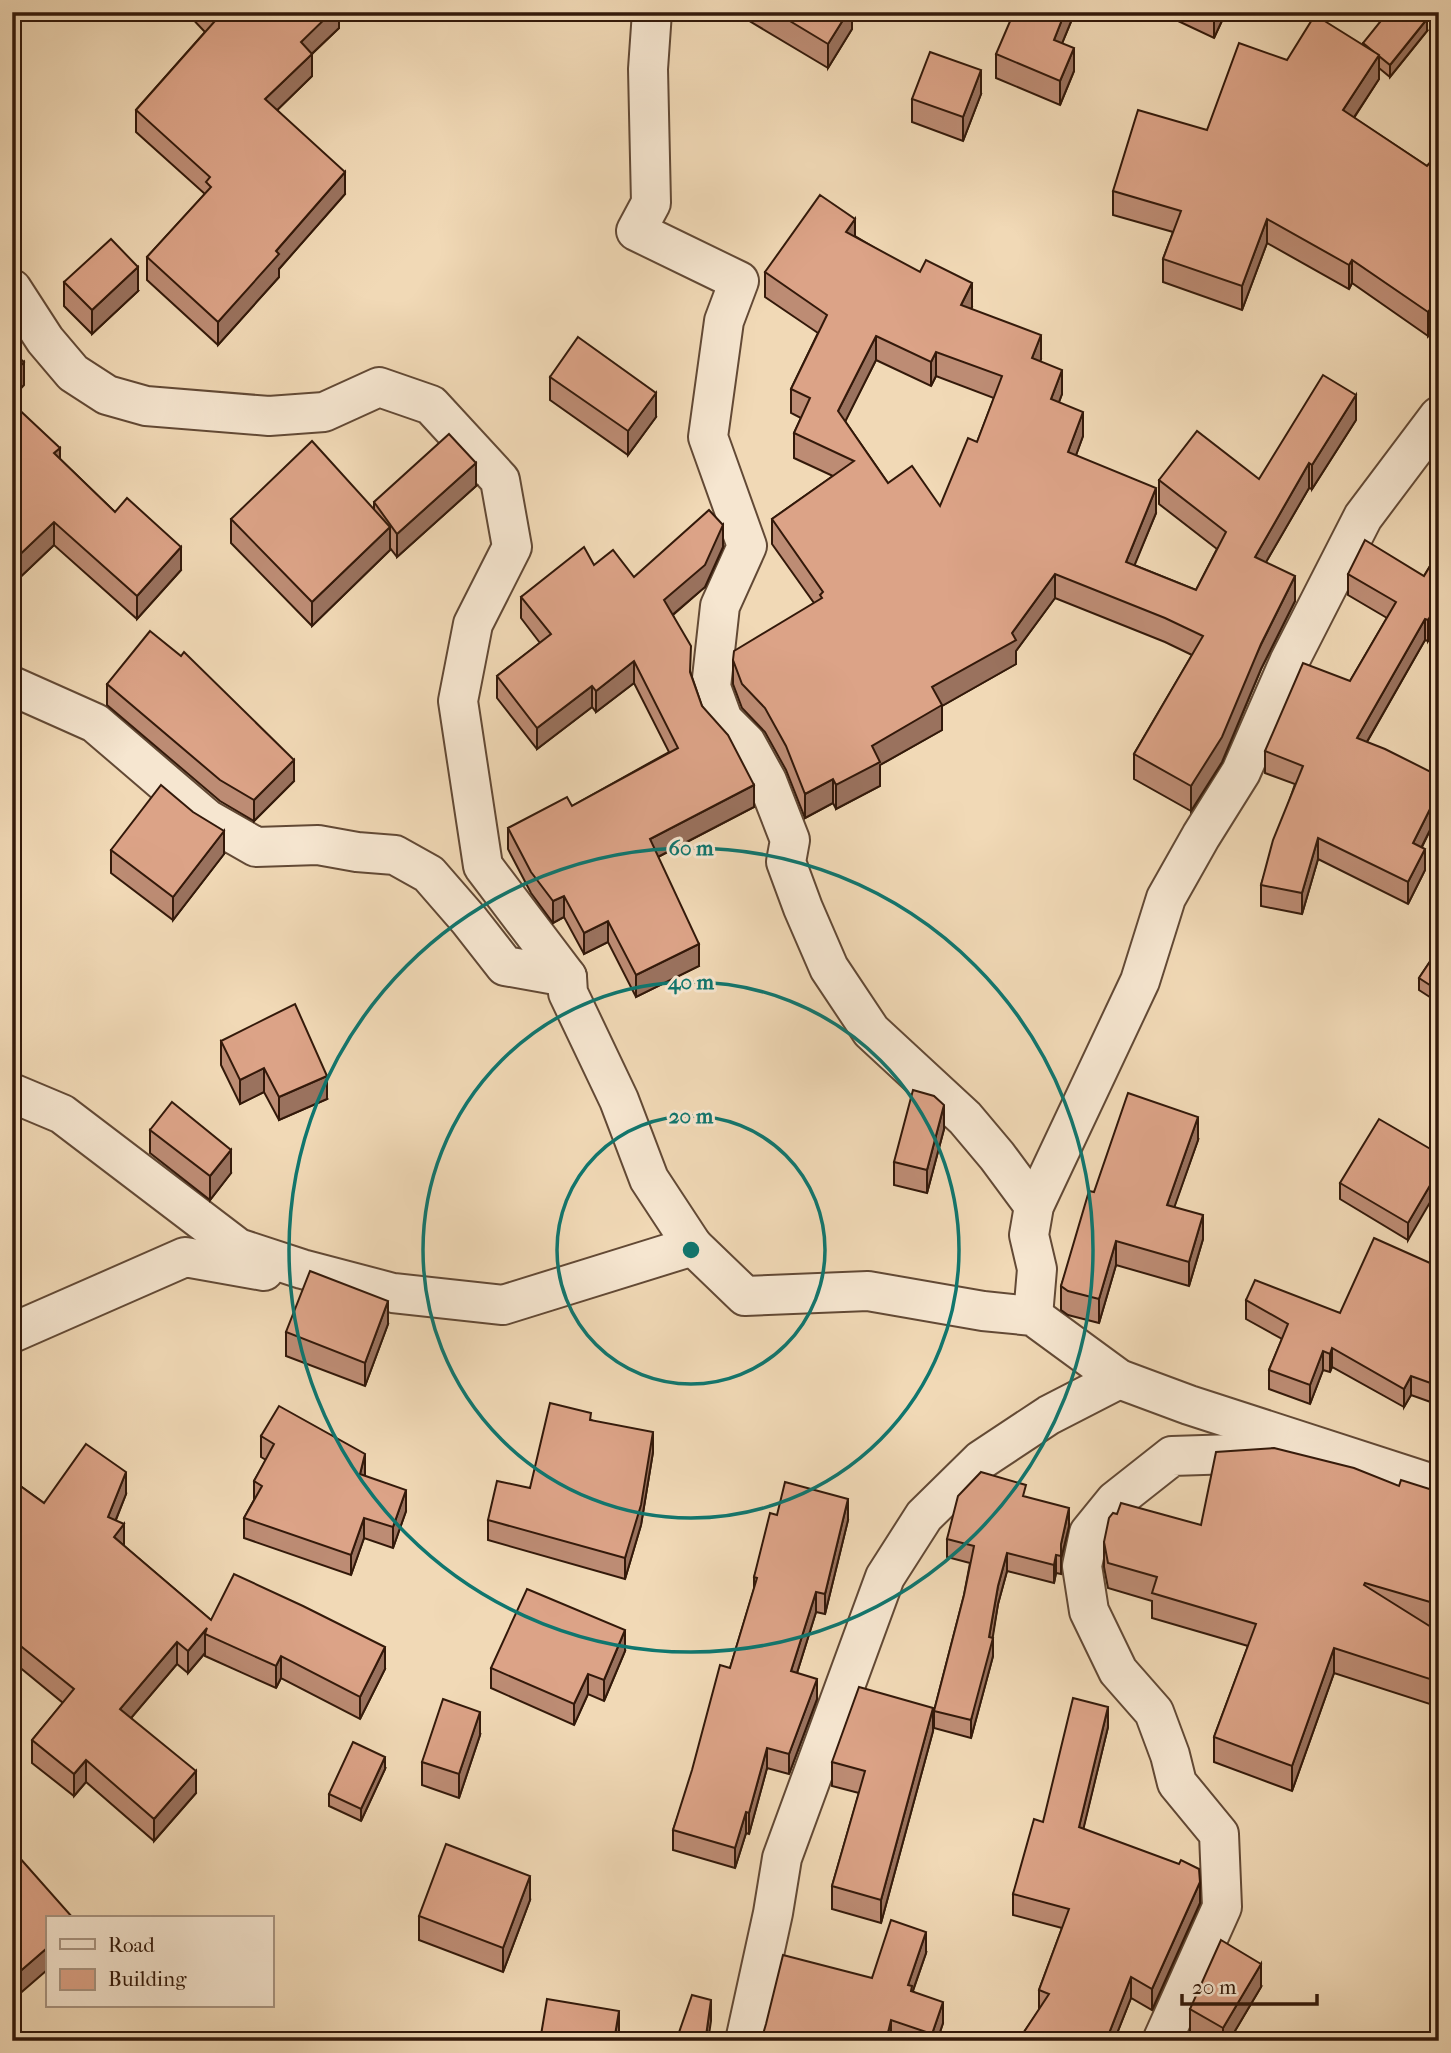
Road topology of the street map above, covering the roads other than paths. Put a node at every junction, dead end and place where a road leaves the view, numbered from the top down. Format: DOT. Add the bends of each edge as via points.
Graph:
graph roads {
  1 [pos="652,12"];
  2 [pos="12,289"];
  3 [pos="1439,416"];
  4 [pos="12,686"];
  5 [pos="567,977"];
  6 [pos="12,1093"];
  7 [pos="1034,1206"];
  8 [pos="693,1246"];
  9 [pos="393,1293"];
  10 [pos="1033,1316"];
  11 [pos="12,1333"];
  12 [pos="1119,1379"];
  13 [pos="1308,1445"];
  14 [pos="1439,1486"];
  15 [pos="745,2041"];
  16 [pos="1163,2041"];
  1 -- 7 [label="street" via="648,69 651,203 636,231 739,281 724,321 708,436 747,546 720,606 711,687 723,720 746,743 767,781 790,840 786,862 829,968 871,1031 965,1118"];
  2 -- 5 [label="street" via="45,340 74,373 107,396 146,405 269,416 324,412 379,387 431,405 500,480 512,547 473,624 458,701 483,866"];
  3 -- 7 [label="street" via="1363,517 1289,662 1241,772 1166,898 1140,981"];
  4 -- 5 [label="street" via="94,723 207,819 256,847 318,845 395,855 429,874 505,966"];
  5 -- 8 [label="street" via="568,993 619,1100 649,1179"];
  6 -- 9 [label="street" via="62,1114 238,1248"];
  7 -- 10 [label="street" via="1030,1235 1037,1269"];
  8 -- 9 [label="street" via="503,1305"];
  8 -- 10 [label="street" via="745,1296 868,1291"];
  9 -- 11 [label="street" via="186,1257"];
  10 -- 12 [label="street"];
  12 -- 13 [label="street"];
  12 -- 15 [label="street" via="1049,1415 981,1460 924,1516 885,1577 782,1858"];
  13 -- 14 [label="street"];
  13 -- 16 [label="street" via="1255,1454 1172,1456 1115,1501 1089,1533 1082,1566 1089,1611 1118,1671 1154,1712 1177,1783 1219,1833 1222,1907"];
}
